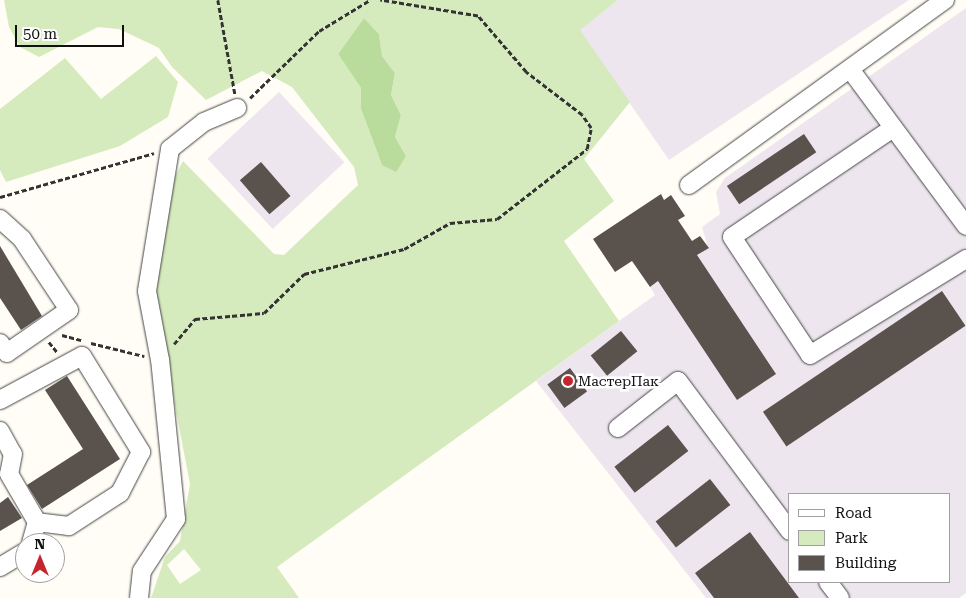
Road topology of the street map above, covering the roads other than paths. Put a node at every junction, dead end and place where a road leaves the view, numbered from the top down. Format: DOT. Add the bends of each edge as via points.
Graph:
graph roads {
  1 [pos="945,0"];
  2 [pos="850,69"];
  3 [pos="237,108"];
  4 [pos="893,128"];
  5 [pos="689,185"];
  6 [pos="0,219"];
  7 [pos="966,226"];
  8 [pos="966,259"];
  9 [pos="0,343"];
  10 [pos="0,400"];
  11 [pos="618,428"];
  12 [pos="0,432"];
  13 [pos="5,473"];
  14 [pos="37,522"];
  15 [pos="788,528"];
  16 [pos="34,533"];
  17 [pos="15,558"];
  18 [pos="0,567"];
  19 [pos="829,583"];
  20 [pos="139,598"];
  21 [pos="840,598"];
  1 -- 2 [label="lane"];
  2 -- 4 [label="lane"];
  2 -- 5 [label="lane"];
  3 -- 20 [label="lane" via="204,122 170,149 147,290 160,360 176,519 142,570"];
  4 -- 7 [label="lane"];
  4 -- 8 [label="lane" via="732,237 810,355"];
  6 -- 9 [label="lane" via="22,239 69,310 7,353"];
  10 -- 14 [label="lane" via="82,356 141,452 120,493 70,526"];
  11 -- 15 [label="lane" via="678,381"];
  12 -- 13 [label="lane" via="13,454"];
  13 -- 14 [label="lane"];
  14 -- 16 [label="lane"];
  17 -- 18 [label="lane"];
  19 -- 21 [label="lane"];
}
